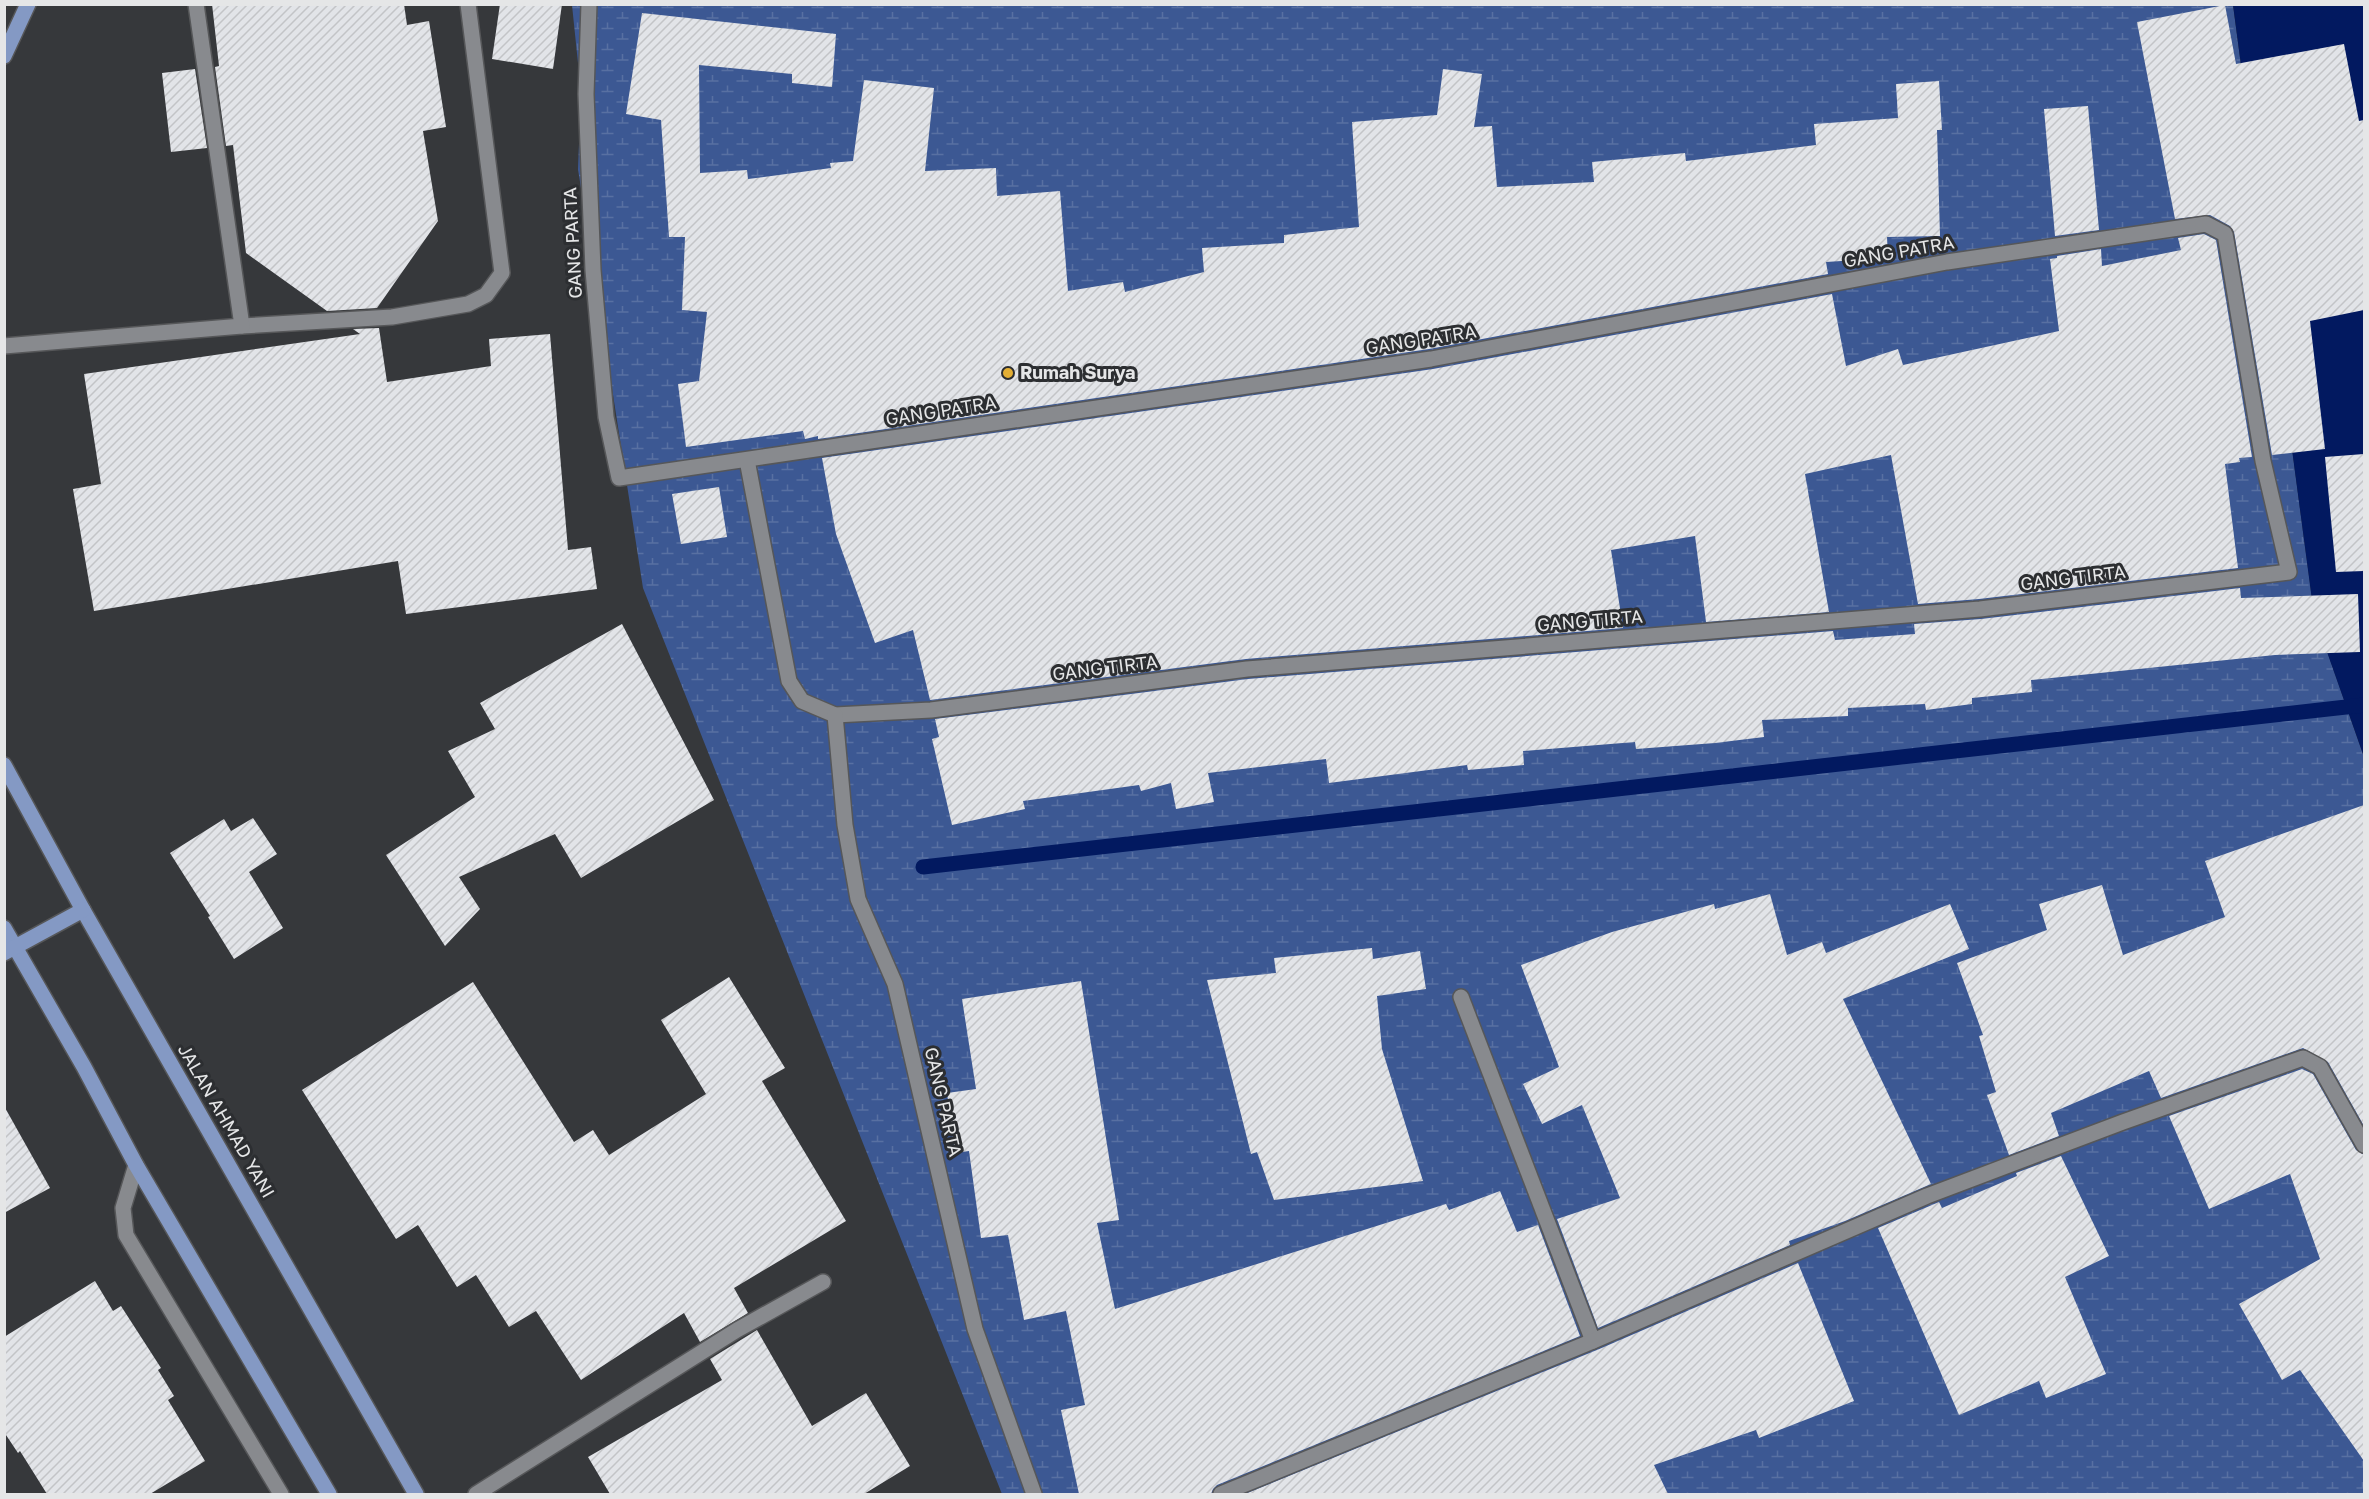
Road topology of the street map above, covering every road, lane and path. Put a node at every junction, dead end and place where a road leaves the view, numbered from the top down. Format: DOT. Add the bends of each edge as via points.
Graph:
graph roads {
  1 [pos="28,4"];
  2 [pos="196,4"];
  3 [pos="468,4"];
  4 [pos="590,4"];
  5 [pos="4,56"];
  6 [pos="2225,234"];
  7 [pos="242,326"];
  8 [pos="4,346"];
  9 [pos="747,460"];
  10 [pos="619,478"];
  11 [pos="835,715"];
  12 [pos="4,765"];
  13 [pos="83,909"];
  14 [pos="4,928"];
  15 [pos="9,951"];
  16 [pos="1461,997"];
  17 [pos="2364,1144"];
  18 [pos="136,1165"];
  19 [pos="823,1282"];
  20 [pos="1593,1341"];
  21 [pos="281,1494"];
  22 [pos="329,1494"];
  23 [pos="416,1494"];
  24 [pos="476,1494"];
  25 [pos="1034,1494"];
  26 [pos="1221,1494"];
  1 -- 5 [label="main road"];
  2 -- 7 [label="street"];
  3 -- 7 [label="street" via="502,273 486,295 468,304 392,317"];
  4 -- 10 [label="street, GANG PARTA" via="586,94 593,270 606,417"];
  6 -- 9 [label="street, GANG PATRA" via="2206,224 1947,262 1431,359"];
  6 -- 11 [label="street, GANG TIRTA" via="2263,462 2289,572 1980,609 1247,669 932,710"];
  7 -- 8 [label="street"];
  9 -- 10 [label="street, GANG PATRA"];
  9 -- 11 [label="street, GANG TIRTA" via="789,681 802,701"];
  11 -- 25 [label="street, GANG PARTA" via="845,825 858,900 895,984 975,1329"];
  12 -- 13 [label="main road, JALAN AHMAD YANI"];
  13 -- 15 [label="main road"];
  13 -- 23 [label="main road, JALAN AHMAD YANI"];
  14 -- 15 [label="main road"];
  15 -- 18 [label="main road" via="84,1067"];
  16 -- 20 [label="street"];
  17 -- 20 [label="street" via="2320,1066 2303,1058 1927,1196"];
  18 -- 21 [label="street" via="123,1208 126,1235"];
  18 -- 22 [label="main road"];
  19 -- 24 [label="street" via="737,1330"];
  20 -- 26 [label="street"];
}
